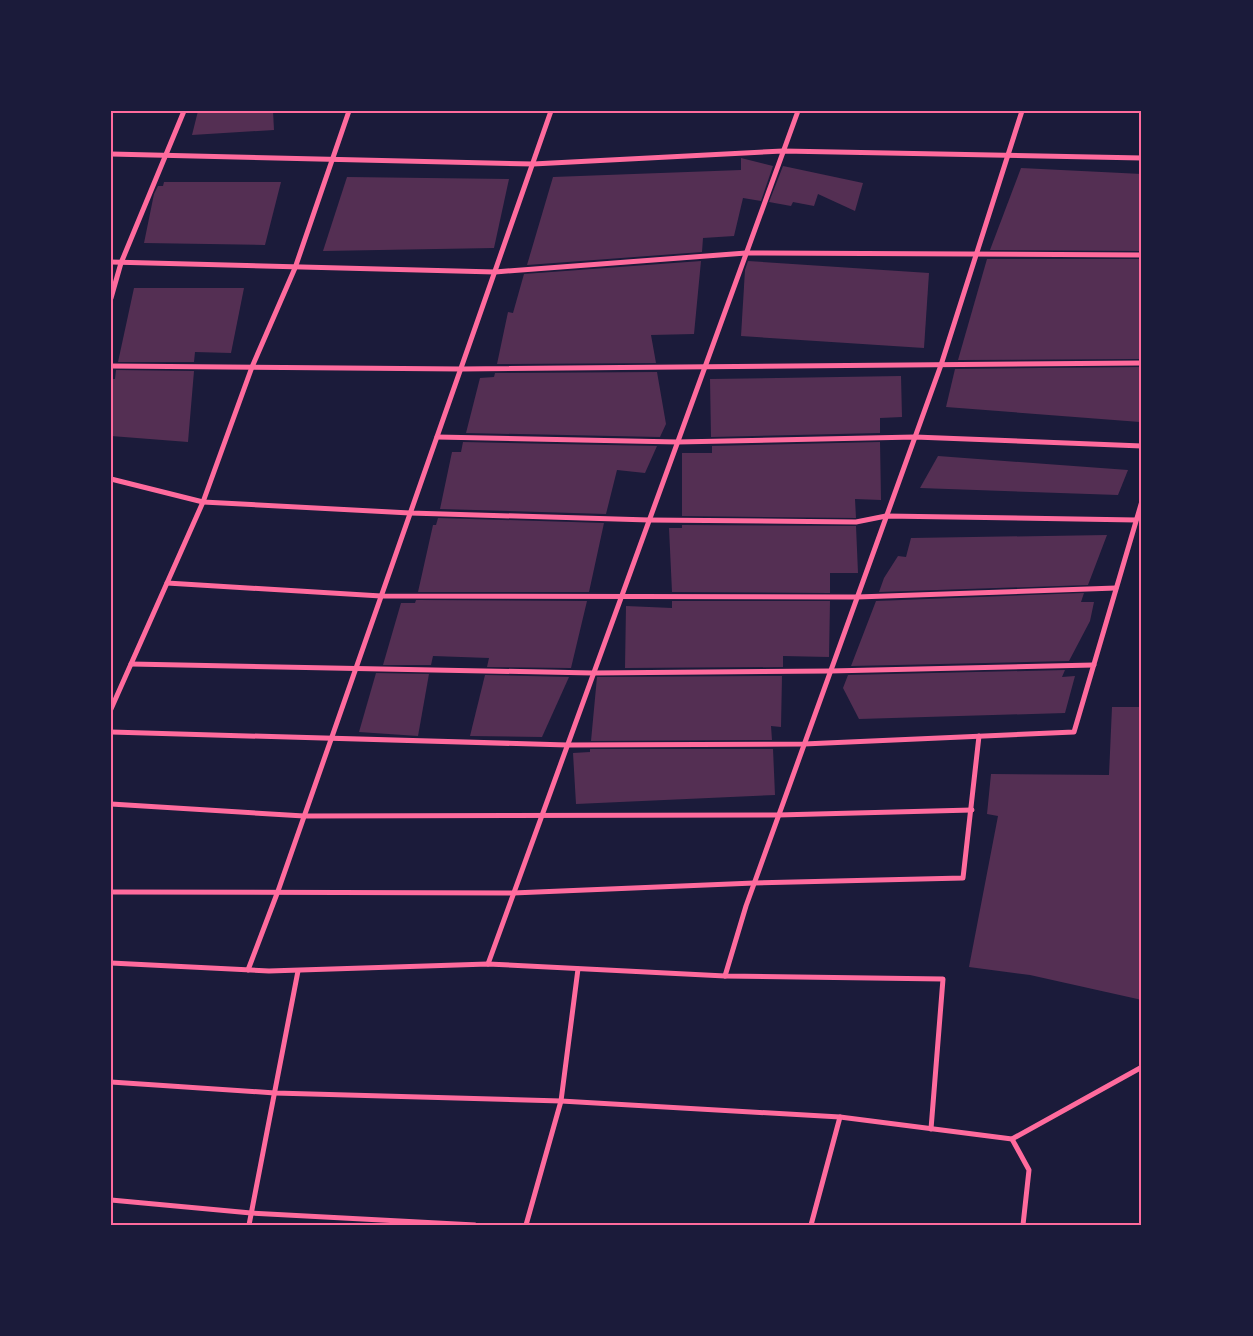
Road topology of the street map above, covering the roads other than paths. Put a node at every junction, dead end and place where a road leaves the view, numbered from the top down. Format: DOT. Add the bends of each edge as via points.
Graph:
graph roads {
  1 [pos="184,111"];
  2 [pos="349,111"];
  3 [pos="552,111"];
  4 [pos="798,111"];
  5 [pos="1022,111"];
  6 [pos="783,151"];
  7 [pos="111,154"];
  8 [pos="166,155"];
  9 [pos="1007,156"];
  10 [pos="1142,158"];
  11 [pos="332,159"];
  12 [pos="533,164"];
  13 [pos="746,253"];
  14 [pos="976,255"];
  15 [pos="1142,255"];
  16 [pos="111,262"];
  17 [pos="121,263"];
  18 [pos="295,268"];
  19 [pos="495,272"];
  20 [pos="111,298"];
  21 [pos="1142,363"];
  22 [pos="941,365"];
  23 [pos="111,366"];
  24 [pos="704,366"];
  25 [pos="252,367"];
  26 [pos="461,369"];
  27 [pos="437,437"];
  28 [pos="915,437"];
  29 [pos="677,442"];
  30 [pos="1142,446"];
  31 [pos="111,479"];
  32 [pos="1142,501"];
  33 [pos="203,502"];
  34 [pos="410,513"];
  35 [pos="886,516"];
  36 [pos="649,520"];
  37 [pos="1136,520"];
  38 [pos="167,583"];
  39 [pos="1116,588"];
  40 [pos="381,596"];
  41 [pos="621,597"];
  42 [pos="857,597"];
  43 [pos="131,664"];
  44 [pos="1094,665"];
  45 [pos="356,670"];
  46 [pos="830,671"];
  47 [pos="593,673"];
  48 [pos="111,709"];
  49 [pos="111,732"];
  50 [pos="979,736"];
  51 [pos="331,738"];
  52 [pos="804,744"];
  53 [pos="567,745"];
  54 [pos="111,804"];
  55 [pos="972,810"];
  56 [pos="778,815"];
  57 [pos="304,816"];
  58 [pos="542,816"];
  59 [pos="754,883"];
  60 [pos="278,891"];
  61 [pos="111,892"];
  62 [pos="513,893"];
  63 [pos="111,963"];
  64 [pos="488,964"];
  65 [pos="578,969"];
  66 [pos="248,970"];
  67 [pos="298,970"];
  68 [pos="725,976"];
  69 [pos="1142,1067"];
  70 [pos="111,1082"];
  71 [pos="275,1093"];
  72 [pos="561,1101"];
  73 [pos="840,1117"];
  74 [pos="931,1129"];
  75 [pos="1012,1139"];
  76 [pos="111,1200"];
  77 [pos="251,1213"];
  78 [pos="249,1225"];
  79 [pos="475,1225"];
  80 [pos="526,1225"];
  81 [pos="811,1225"];
  82 [pos="1023,1225"];
  1 -- 8 [label="street"];
  2 -- 11 [label="street"];
  3 -- 12 [label="street"];
  4 -- 6 [label="street"];
  5 -- 9 [label="street"];
  6 -- 9 [label="street"];
  6 -- 12 [label="street"];
  6 -- 13 [label="street"];
  7 -- 8 [label="street"];
  8 -- 11 [label="street"];
  8 -- 17 [label="street"];
  9 -- 10 [label="street"];
  9 -- 14 [label="street"];
  11 -- 12 [label="street"];
  11 -- 18 [label="street"];
  12 -- 19 [label="street"];
  13 -- 14 [label="street"];
  13 -- 19 [label="street"];
  13 -- 24 [label="street"];
  14 -- 15 [label="street"];
  14 -- 22 [label="street"];
  16 -- 17 [label="street"];
  17 -- 18 [label="street"];
  17 -- 20 [label="street"];
  18 -- 19 [label="street"];
  18 -- 25 [label="street"];
  19 -- 26 [label="street"];
  21 -- 22 [label="street"];
  22 -- 24 [label="street"];
  22 -- 28 [label="street"];
  23 -- 25 [label="street"];
  24 -- 26 [label="street"];
  24 -- 29 [label="street"];
  25 -- 26 [label="street"];
  25 -- 33 [label="street"];
  26 -- 27 [label="street"];
  27 -- 29 [label="street"];
  27 -- 34 [label="street"];
  28 -- 29 [label="street"];
  28 -- 30 [label="street"];
  28 -- 35 [label="street"];
  29 -- 36 [label="street"];
  31 -- 33 [label="street"];
  32 -- 37 [label="street"];
  33 -- 34 [label="street"];
  33 -- 38 [label="street"];
  34 -- 36 [label="street"];
  34 -- 40 [label="street"];
  35 -- 36 [label="street" via="856,522"];
  35 -- 37 [label="street"];
  35 -- 42 [label="street"];
  36 -- 41 [label="street"];
  37 -- 39 [label="street"];
  38 -- 40 [label="street"];
  38 -- 43 [label="street"];
  39 -- 42 [label="street"];
  39 -- 44 [label="street"];
  40 -- 41 [label="street"];
  40 -- 45 [label="street"];
  41 -- 42 [label="street"];
  41 -- 47 [label="street"];
  42 -- 46 [label="street"];
  43 -- 45 [label="street"];
  43 -- 48 [label="street"];
  44 -- 46 [label="street"];
  44 -- 50 [label="street" via="1074,732"];
  45 -- 47 [label="street"];
  45 -- 51 [label="street"];
  46 -- 47 [label="street"];
  46 -- 52 [label="street"];
  47 -- 53 [label="street"];
  49 -- 51 [label="street"];
  50 -- 52 [label="street"];
  50 -- 55 [label="street"];
  51 -- 53 [label="street"];
  51 -- 57 [label="street"];
  52 -- 53 [label="street"];
  52 -- 56 [label="street"];
  53 -- 58 [label="street"];
  54 -- 57 [label="street"];
  55 -- 56 [label="street"];
  55 -- 59 [label="street" via="962,878"];
  56 -- 58 [label="street"];
  56 -- 59 [label="street"];
  57 -- 58 [label="street"];
  57 -- 60 [label="street"];
  58 -- 62 [label="street"];
  59 -- 62 [label="street"];
  59 -- 68 [label="street"];
  60 -- 61 [label="street"];
  60 -- 62 [label="street"];
  60 -- 66 [label="street"];
  62 -- 64 [label="street"];
  63 -- 66 [label="street"];
  64 -- 65 [label="street"];
  64 -- 67 [label="street"];
  65 -- 68 [label="street"];
  65 -- 72 [label="street"];
  66 -- 67 [label="street"];
  67 -- 71 [label="street"];
  68 -- 74 [label="street" via="943,979"];
  69 -- 75 [label="street"];
  70 -- 71 [label="street"];
  71 -- 72 [label="street"];
  71 -- 77 [label="street"];
  72 -- 73 [label="street"];
  72 -- 80 [label="street"];
  73 -- 74 [label="street"];
  73 -- 81 [label="street"];
  74 -- 75 [label="street"];
  75 -- 82 [label="street" via="1029,1170"];
  76 -- 77 [label="street"];
  77 -- 78 [label="street"];
  77 -- 79 [label="street"];
}
